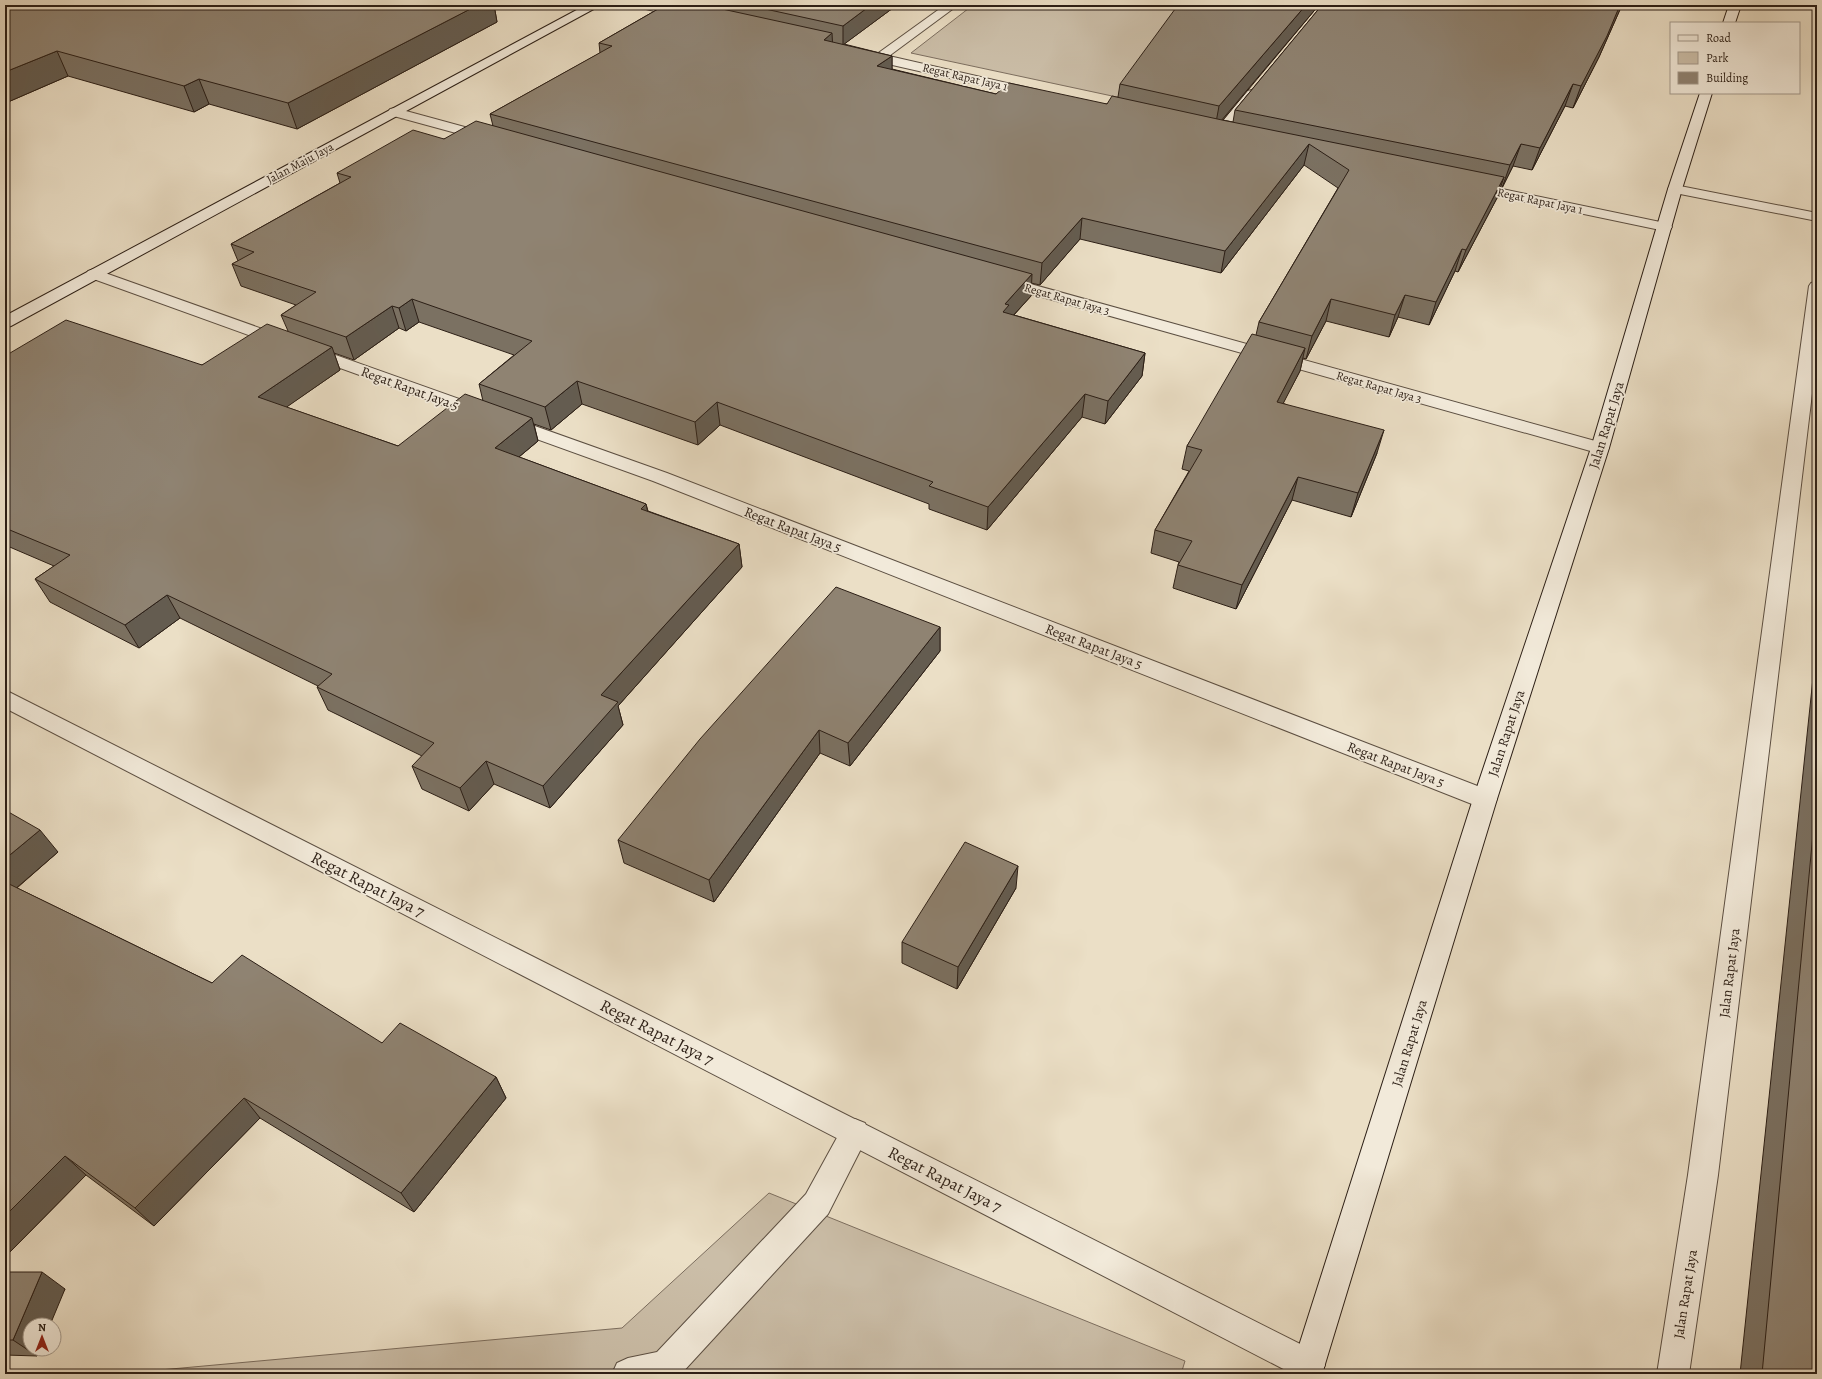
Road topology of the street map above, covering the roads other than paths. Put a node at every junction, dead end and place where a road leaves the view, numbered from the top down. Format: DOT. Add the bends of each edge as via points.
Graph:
graph roads {
  1 [pos="594,5"];
  2 [pos="642,5"];
  3 [pos="952,5"];
  4 [pos="1735,5"];
  5 [pos="703,19"];
  6 [pos="1729,22"];
  7 [pos="849,51"];
  8 [pos="879,58"];
  9 [pos="1263,82"];
  10 [pos="1706,94"];
  11 [pos="1049,96"];
  12 [pos="395,112"];
  13 [pos="1203,131"];
  14 [pos="1218,135"];
  15 [pos="1234,138"];
  16 [pos="502,142"];
  17 [pos="1453,183"];
  18 [pos="1675,189"];
  19 [pos="1817,217"];
  20 [pos="1665,227"];
  21 [pos="94,274"];
  22 [pos="986,277"];
  23 [pos="1817,286"];
  24 [pos="5,323"];
  25 [pos="1600,448"];
  26 [pos="5,698"];
  27 [pos="1485,799"];
  28 [pos="855,1133"];
  29 [pos="1308,1370"];
  30 [pos="628,1374"];
  31 [pos="1673,1374"];
  1 -- 12 [label="street, Jalan Maju Jaya"];
  2 -- 5 [label="street"];
  3 -- 8 [label="street"];
  4 -- 6 [label="street"];
  7 -- 8 [label="street, Regat Rapat Jaya 1"];
  8 -- 11 [label="street, Regat Rapat Jaya 1"];
  9 -- 14 [label="street"];
  10 -- 18 [label="street, Jalan Rapat Jaya"];
  12 -- 16 [label="street"];
  12 -- 21 [label="street, Jalan Maju Jaya"];
  13 -- 14 [label="street"];
  14 -- 15 [label="street"];
  17 -- 20 [label="street, Regat Rapat Jaya 1"];
  18 -- 19 [label="street"];
  18 -- 20 [label="street, Jalan Rapat Jaya"];
  20 -- 25 [label="street, Jalan Rapat Jaya"];
  21 -- 24 [label="street, Jalan Maju Jaya"];
  21 -- 27 [label="street, Regat Rapat Jaya 5" via="660,477"];
  22 -- 25 [label="street, Regat Rapat Jaya 3"];
  23 -- 31 [label="street, Jalan Rapat Jaya" via="1704,1175"];
  25 -- 27 [label="street, Jalan Rapat Jaya"];
  26 -- 28 [label="street, Regat Rapat Jaya 7"];
  27 -- 29 [label="street, Jalan Rapat Jaya"];
  28 -- 29 [label="street, Regat Rapat Jaya 7"];
  28 -- 30 [label="street" via="818,1204 665,1367"];
}
